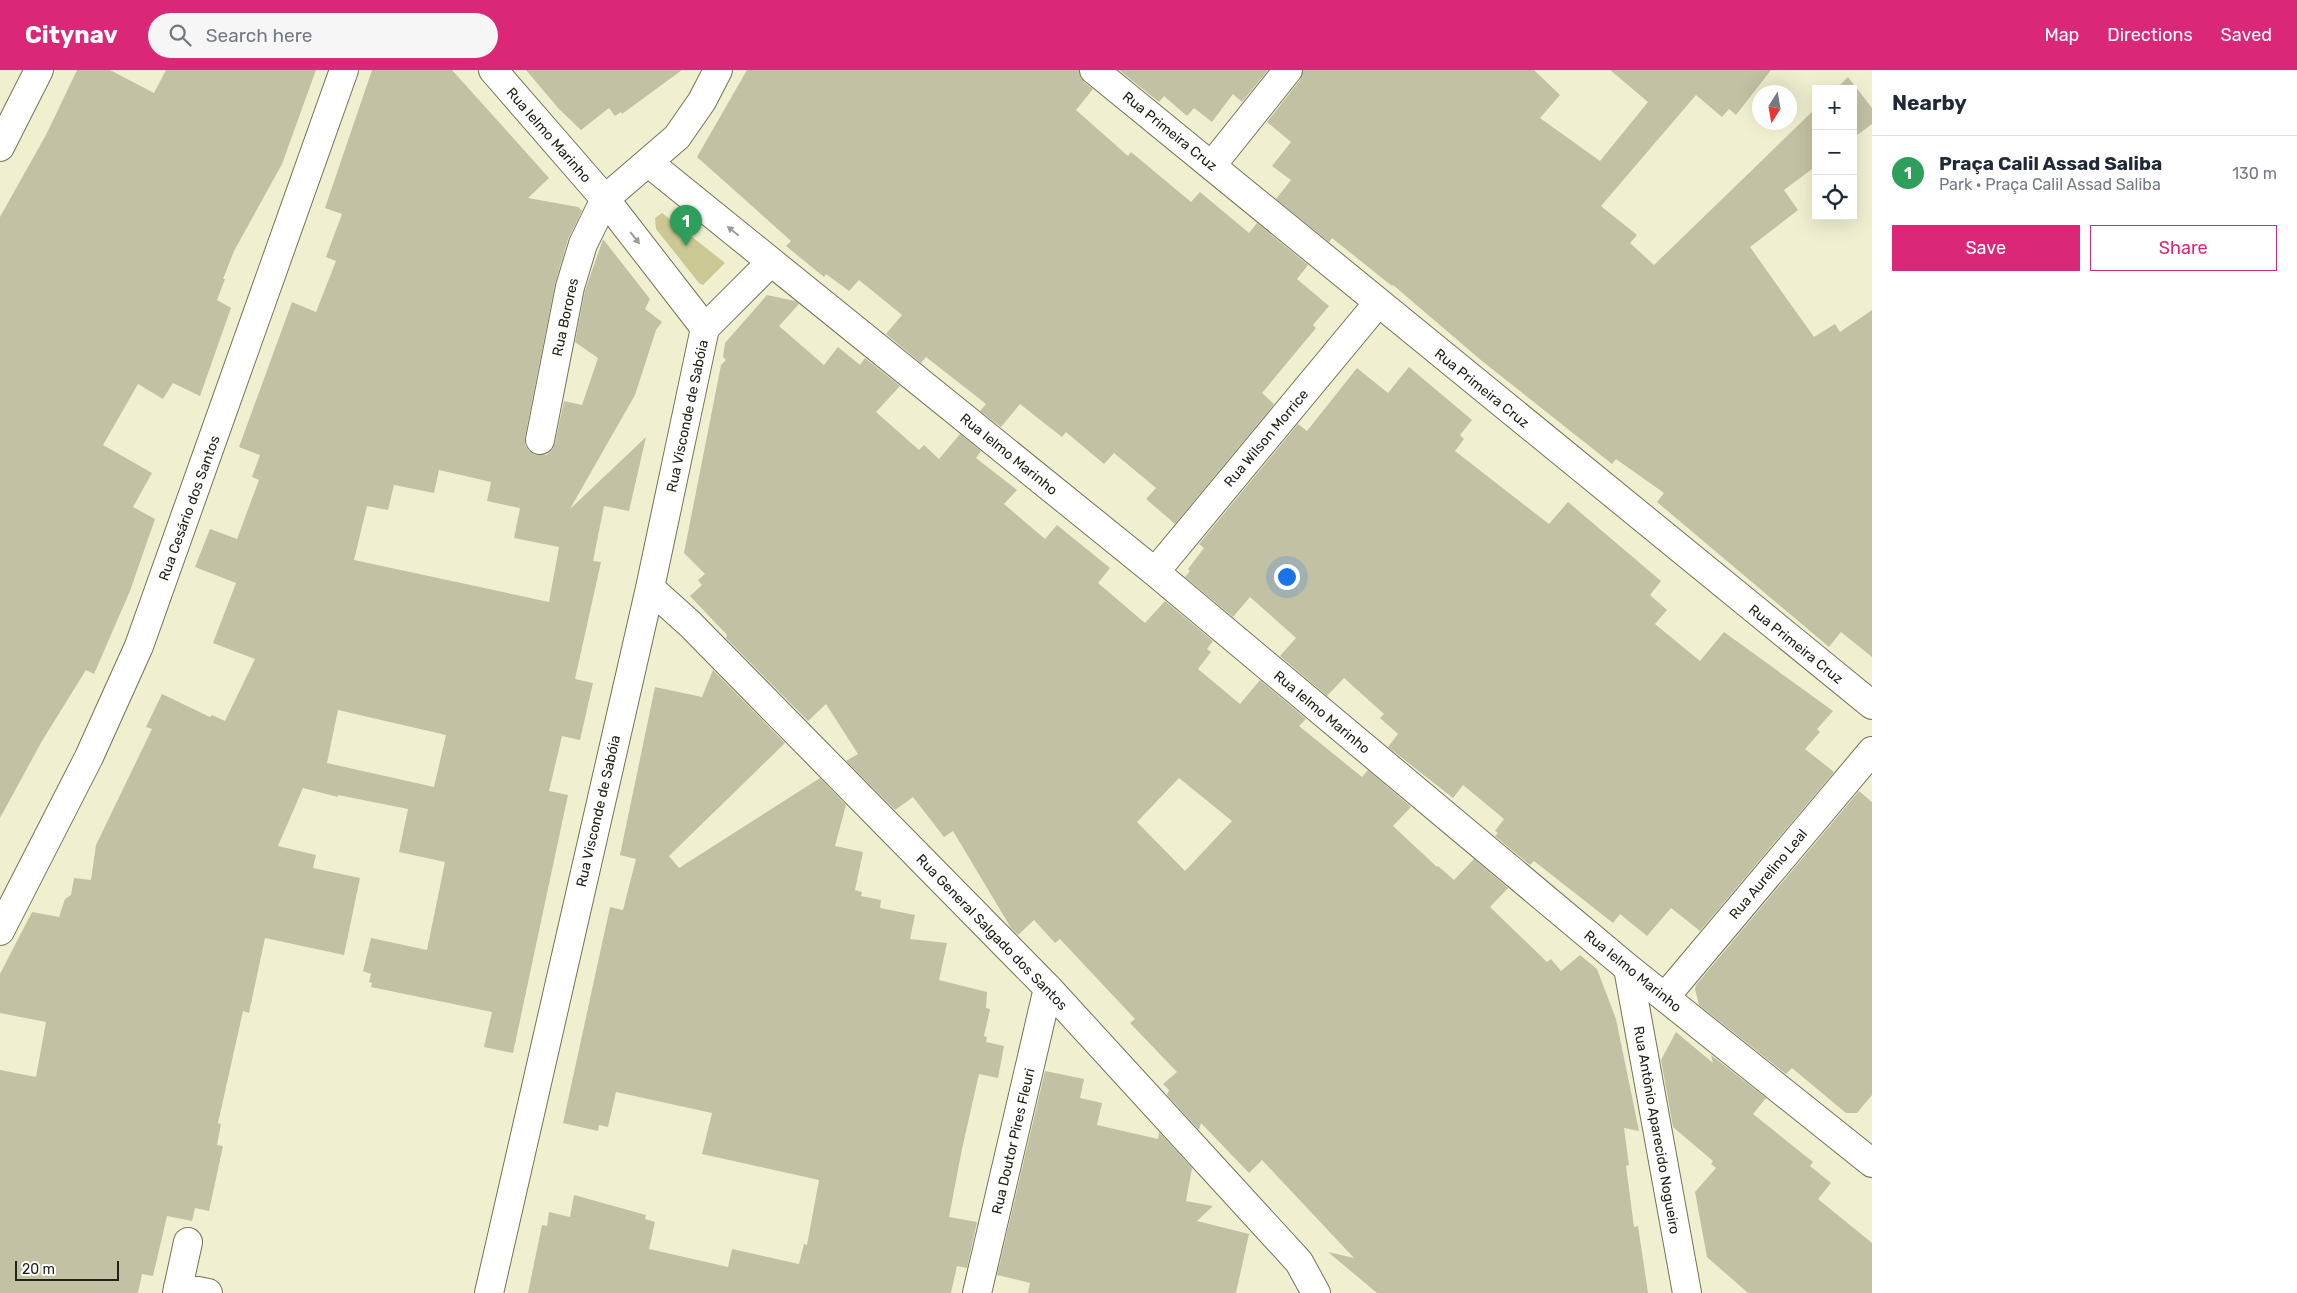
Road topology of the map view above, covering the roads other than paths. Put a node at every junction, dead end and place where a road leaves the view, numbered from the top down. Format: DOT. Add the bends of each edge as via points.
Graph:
graph roads {
  1 [pos="39,70"];
  2 [pos="344,70"];
  3 [pos="493,70"];
  4 [pos="718,70"];
  5 [pos="1094,70"];
  6 [pos="1288,70"];
  7 [pos="0,147"];
  8 [pos="649,163"];
  9 [pos="1212,165"];
  10 [pos="605,199"];
  11 [pos="771,262"];
  12 [pos="1378,303"];
  13 [pos="705,328"];
  14 [pos="540,440"];
  15 [pos="1155,572"];
  16 [pos="650,588"];
  17 [pos="1872,705"];
  18 [pos="1872,751"];
  19 [pos="0,931"];
  20 [pos="1628,968"];
  21 [pos="1048,988"];
  22 [pos="1664,997"];
  23 [pos="1872,1164"];
  24 [pos="188,1242"];
  25 [pos="178,1290"];
  26 [pos="208,1293"];
  27 [pos="489,1293"];
  28 [pos="977,1293"];
  29 [pos="1316,1293"];
  30 [pos="1687,1293"];
  1 -- 7 [label="street"];
  2 -- 19 [label="street, Rua Cesário dos Santos" via="139,646 89,757"];
  3 -- 10 [label="street, Rua Ielmo Marinho"];
  4 -- 8 [label="street" via="702,101 677,137"];
  5 -- 9 [label="street, Rua Primeira Cruz"];
  6 -- 9 [label="street"];
  8 -- 10 [label="street"];
  11 -- 8 [label="street, Rua Ielmo Marinho, one-way"];
  9 -- 12 [label="street, Rua Primeira Cruz"];
  10 -- 13 [label="street, Rua Ielmo Marinho, one-way"];
  10 -- 14 [label="street, Rua Borores" via="583,244 570,287"];
  11 -- 13 [label="street"];
  11 -- 15 [label="street, Rua Ielmo Marinho"];
  12 -- 15 [label="street, Rua Wilson Morrice"];
  12 -- 17 [label="street, Rua Primeira Cruz"];
  13 -- 16 [label="street, Rua Visconde de Sabóia"];
  15 -- 20 [label="street, Rua Ielmo Marinho"];
  16 -- 21 [label="street, Rua General Salgado dos Santos"];
  16 -- 27 [label="street, Rua Visconde de Sabóia"];
  18 -- 22 [label="street, Rua Aurelino Leal"];
  20 -- 22 [label="street, Rua Ielmo Marinho"];
  20 -- 30 [label="street, Rua Antônio Aparecido Nogueiro"];
  21 -- 28 [label="street, Rua Doutor Pires Fleuri"];
  21 -- 29 [label="street, Rua General Salgado dos Santos" via="1299,1262"];
  22 -- 23 [label="street, Rua Ielmo Marinho"];
  24 -- 25 [label="street"];
  25 -- 26 [label="street"];
}
